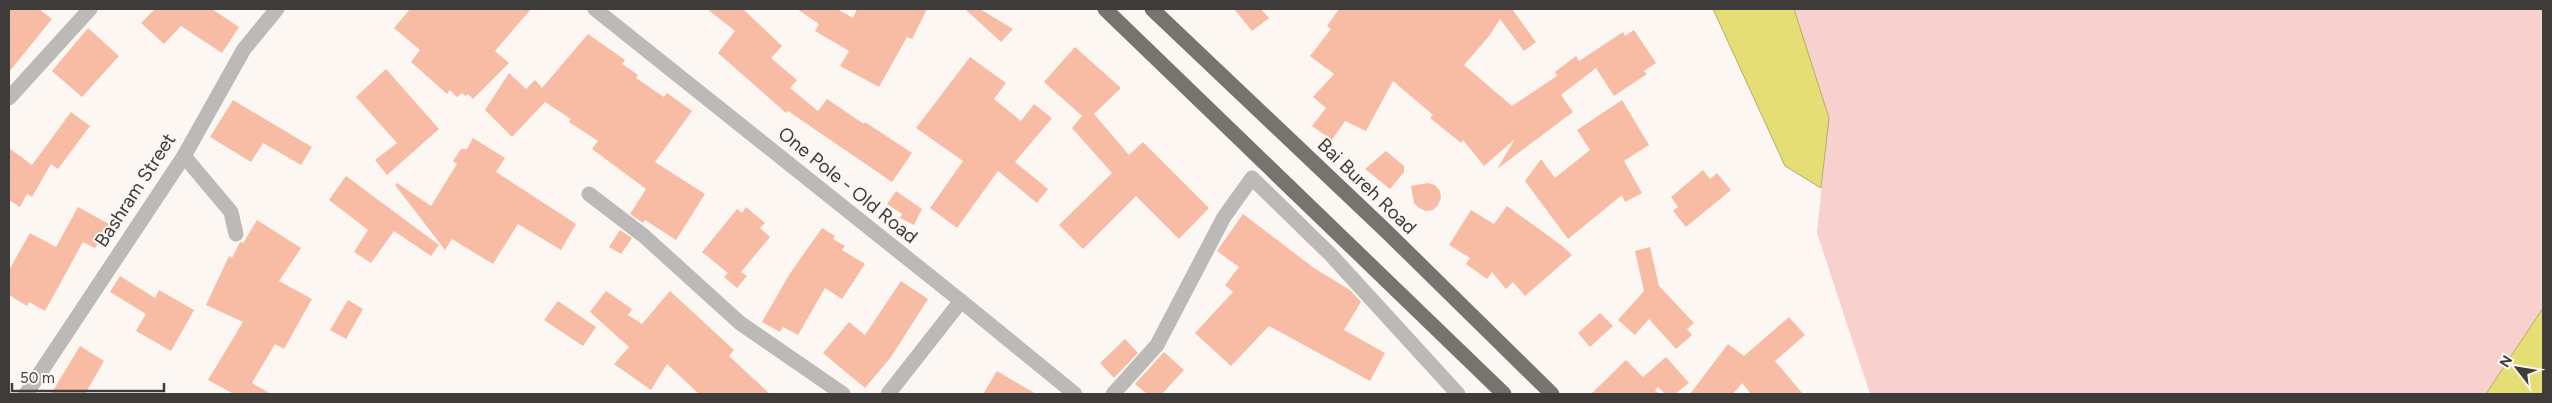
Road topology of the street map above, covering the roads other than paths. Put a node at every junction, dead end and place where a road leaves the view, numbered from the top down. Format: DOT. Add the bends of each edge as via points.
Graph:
graph roads {
  1 [pos="90,9"];
  2 [pos="277,9"];
  3 [pos="595,9"];
  4 [pos="1105,9"];
  5 [pos="1152,9"];
  6 [pos="9,98"];
  7 [pos="184,156"];
  8 [pos="589,194"];
  9 [pos="236,234"];
  10 [pos="962,301"];
  11 [pos="26,394"];
  12 [pos="844,394"];
  13 [pos="888,394"];
  14 [pos="1075,394"];
  15 [pos="1113,394"];
  16 [pos="1458,394"];
  17 [pos="1504,394"];
  18 [pos="1552,394"];
  1 -- 6 [label="street"];
  2 -- 7 [label="street, Bashram Street" via="244,49"];
  3 -- 10 [label="street, One Pole - Old Road"];
  4 -- 17 [label="highway"];
  5 -- 18 [label="highway, Bai Bureh Road"];
  7 -- 9 [label="street" via="231,212"];
  7 -- 11 [label="street, Bashram Street"];
  8 -- 12 [label="street" via="644,236 740,323"];
  10 -- 13 [label="street"];
  10 -- 14 [label="street, One Pole - Old Road"];
  15 -- 16 [label="street" via="1157,345 1224,217 1252,178 1330,254"];
}
